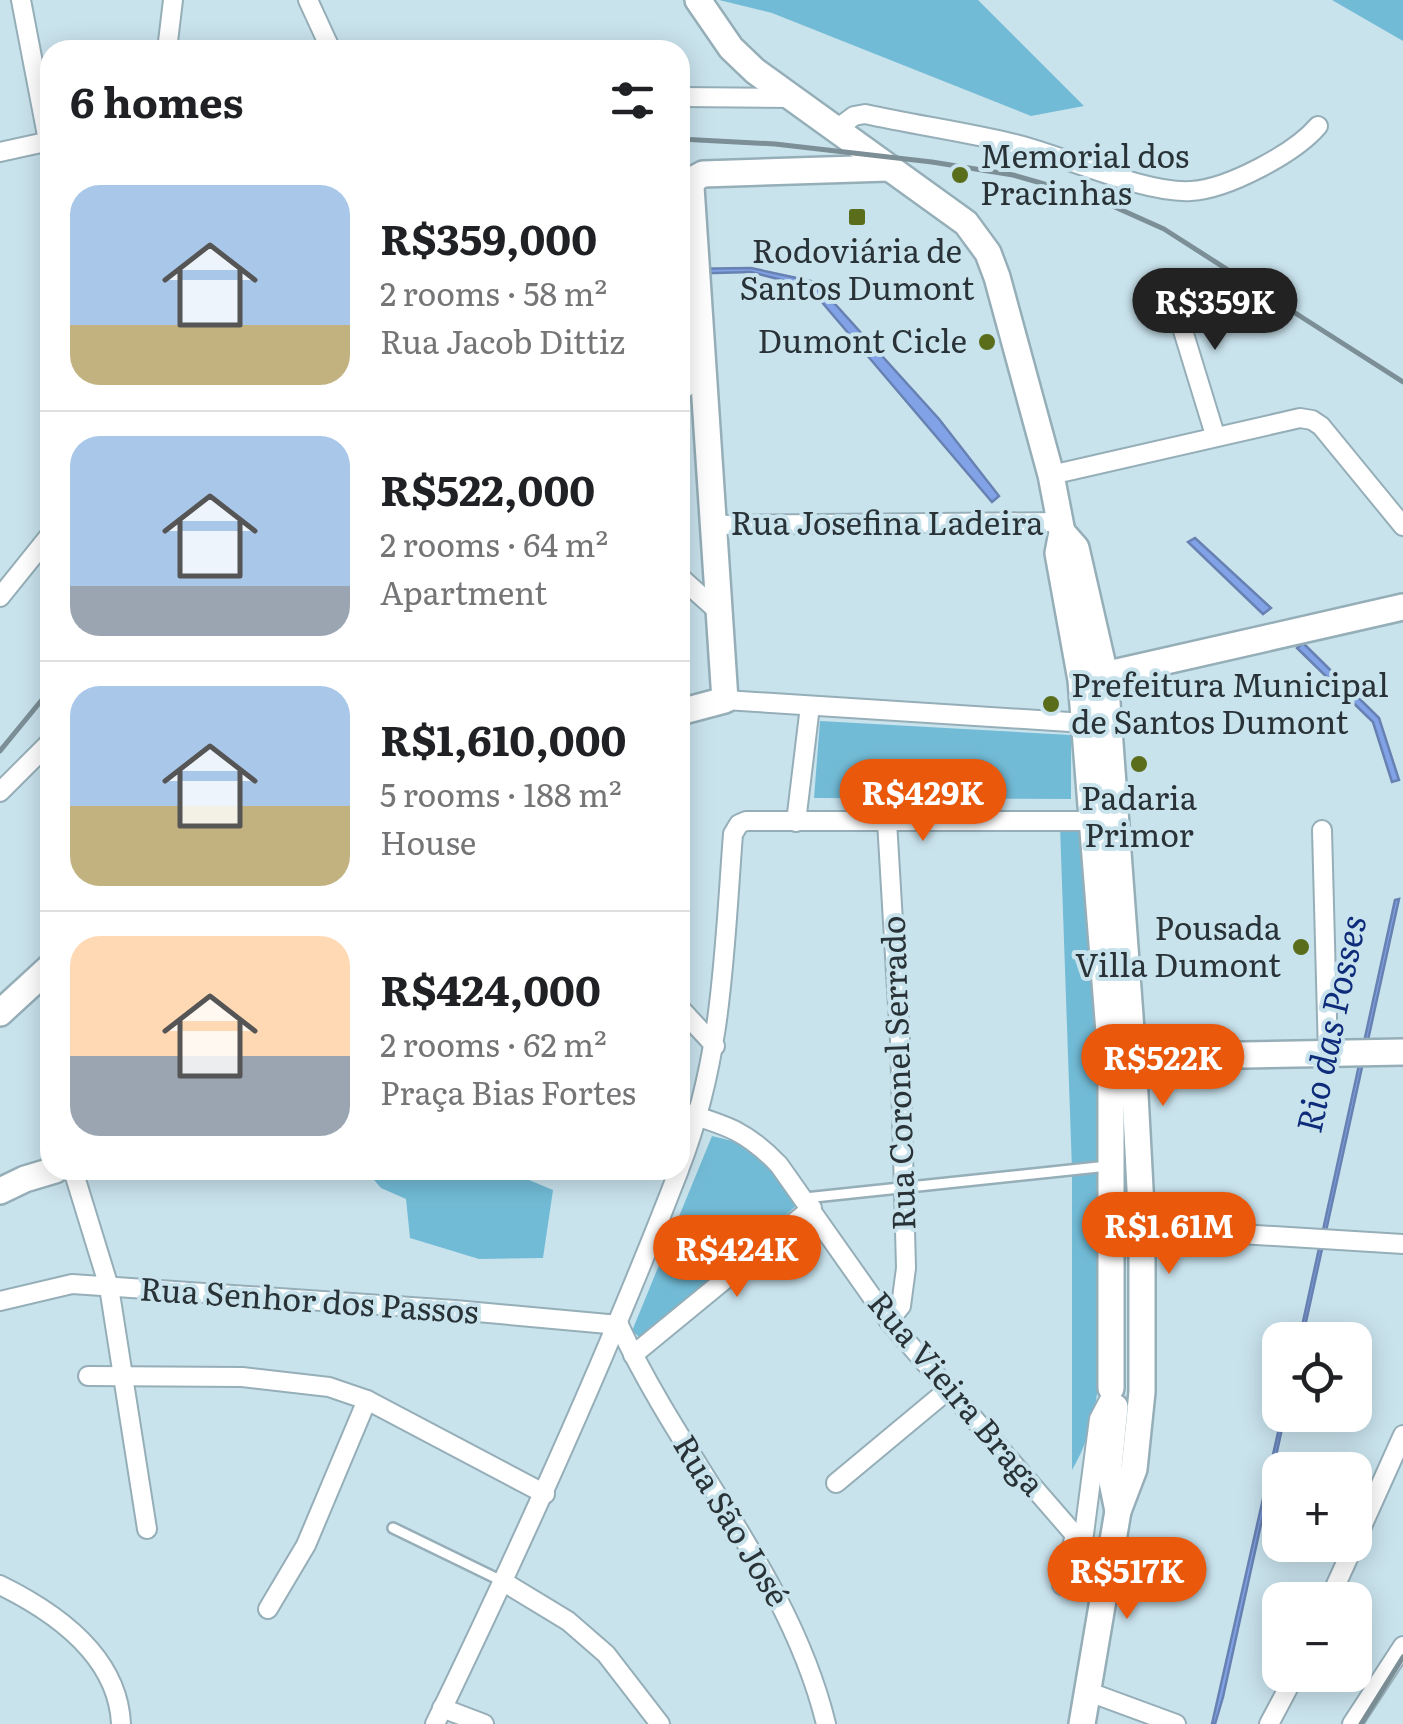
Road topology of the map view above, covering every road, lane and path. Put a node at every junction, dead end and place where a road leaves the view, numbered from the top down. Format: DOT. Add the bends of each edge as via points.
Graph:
graph roads {
  1 [pos="21,0"];
  2 [pos="173,0"];
  3 [pos="308,0"];
  4 [pos="698,0"];
  5 [pos="168,40"];
  6 [pos="326,40"];
  7 [pos="40,94"];
  8 [pos="690,97"];
  9 [pos="794,98"];
  10 [pos="1318,126"];
  11 [pos="838,128"];
  12 [pos="40,146"];
  13 [pos="0,152"];
  14 [pos="888,168"];
  15 [pos="1169,284"];
  16 [pos="702,367"];
  17 [pos="690,378"];
  18 [pos="1215,435"];
  19 [pos="1051,475"];
  20 [pos="713,525"];
  21 [pos="1403,526"];
  22 [pos="1061,527"];
  23 [pos="40,547"];
  24 [pos="690,586"];
  25 [pos="0,597"];
  26 [pos="1403,607"];
  27 [pos="719,612"];
  28 [pos="1093,678"];
  29 [pos="725,700"];
  30 [pos="810,706"];
  31 [pos="690,709"];
  32 [pos="1085,724"];
  33 [pos="40,752"];
  34 [pos="0,792"];
  35 [pos="888,820"];
  36 [pos="1105,820"];
  37 [pos="796,822"];
  38 [pos="1322,830"];
  39 [pos="1104,966"];
  40 [pos="40,975"];
  41 [pos="0,1012"];
  42 [pos="690,1019"];
  43 [pos="715,1046"];
  44 [pos="1403,1052"];
  45 [pos="1349,1055"];
  46 [pos="1133,1057"];
  47 [pos="690,1114"];
  48 [pos="699,1117"];
  49 [pos="690,1140"];
  50 [pos="1111,1166"];
  51 [pos="40,1176"];
  52 [pos="76,1180"];
  53 [pos="674,1180"];
  54 [pos="905,1187"];
  55 [pos="0,1191"];
  56 [pos="808,1203"];
  57 [pos="1112,1226"];
  58 [pos="1142,1226"];
  59 [pos="1403,1244"];
  60 [pos="110,1287"];
  61 [pos="0,1303"];
  62 [pos="889,1322"];
  63 [pos="619,1325"];
  64 [pos="633,1356"];
  65 [pos="88,1376"];
  66 [pos="122,1378"];
  67 [pos="948,1389"];
  68 [pos="1123,1398"];
  69 [pos="368,1400"];
  70 [pos="1403,1436"];
  71 [pos="836,1483"];
  72 [pos="545,1494"];
  73 [pos="1372,1504"];
  74 [pos="392,1528"];
  75 [pos="147,1529"];
  76 [pos="1075,1535"];
  77 [pos="502,1581"];
  78 [pos="0,1585"];
  79 [pos="1062,1585"];
  80 [pos="268,1609"];
  81 [pos="1403,1646"];
  82 [pos="1088,1692"];
  83 [pos="1286,1692"];
  84 [pos="439,1716"];
  85 [pos="122,1724"];
  86 [pos="484,1724"];
  87 [pos="660,1724"];
  88 [pos="826,1724"];
  89 [pos="1082,1724"];
  90 [pos="1176,1724"];
  91 [pos="1270,1724"];
  92 [pos="1352,1724"];
  1 -- 7 [label="street"];
  2 -- 5 [label="street"];
  3 -- 6 [label="street"];
  4 -- 9 [label="main road" via="731,48"];
  8 -- 9 [label="street"];
  9 -- 11 [label="main road"];
  10 -- 11 [label="street" via="1292,150 1196,191 1146,185 1014,144 865,114"];
  11 -- 14 [label="main road"];
  12 -- 13 [label="street"];
  14 -- 16 [label="main road" via="703,174 694,180"];
  14 -- 19 [label="main road" via="966,223 988,253"];
  15 -- 18 [label="street"];
  16 -- 17 [label="main road"];
  16 -- 20 [label="main road"];
  18 -- 19 [label="street"];
  18 -- 21 [label="street" via="1312,420"];
  19 -- 22 [label="main road"];
  20 -- 22 [label="street, Rua Josefina Ladeira"];
  20 -- 27 [label="main road"];
  22 -- 28 [label="main road" via="1076,548"];
  23 -- 25 [label="street"];
  24 -- 27 [label="street"];
  26 -- 28 [label="main road"];
  27 -- 29 [label="main road"];
  28 -- 32 [label="main road"];
  28 -- 36 [label="main road"];
  29 -- 30 [label="street"];
  29 -- 31 [label="main road"];
  30 -- 32 [label="street"];
  30 -- 37 [label="street"];
  32 -- 36 [label="main road"];
  33 -- 34 [label="street"];
  35 -- 36 [label="street"];
  35 -- 37 [label="street"];
  35 -- 54 [label="street, Rua Coronel Serrado"];
  36 -- 39 [label="main road"];
  36 -- 46 [label="main road"];
  37 -- 43 [label="street" via="746,821 733,834"];
  38 -- 45 [label="street"];
  39 -- 46 [label="main road" via="1119,1037"];
  39 -- 50 [label="main road"];
  40 -- 41 [label="main road"];
  42 -- 43 [label="street"];
  43 -- 48 [label="street"];
  44 -- 45 [label="main road"];
  45 -- 46 [label="main road"];
  46 -- 58 [label="main road"];
  47 -- 48 [label="street, Rua Vieira Braga"];
  48 -- 49 [label="street"];
  48 -- 56 [label="street, Rua Vieira Braga" via="758,1142"];
  50 -- 54 [label="lane"];
  50 -- 57 [label="main road"];
  51 -- 55 [label="main road"];
  52 -- 60 [label="street"];
  53 -- 63 [label="street"];
  54 -- 56 [label="lane"];
  54 -- 62 [label="street, Rua Coronel Serrado" via="905,1294"];
  56 -- 62 [label="street, Rua Vieira Braga"];
  56 -- 64 [label="street"];
  57 -- 58 [label="street"];
  57 -- 68 [label="main road"];
  58 -- 59 [label="street"];
  58 -- 68 [label="main road"];
  60 -- 61 [label="street, Rua Senhor dos Passos" via="72,1284"];
  60 -- 63 [label="street, Rua Senhor dos Passos"];
  60 -- 66 [label="street"];
  62 -- 67 [label="street, Rua Vieira Braga"];
  63 -- 64 [label="street, Rua São José"];
  63 -- 72 [label="street"];
  64 -- 88 [label="street, Rua São José" via="783,1605"];
  65 -- 66 [label="street"];
  66 -- 69 [label="street" via="287,1380"];
  66 -- 75 [label="street"];
  67 -- 71 [label="street"];
  67 -- 76 [label="street, Rua Vieira Braga"];
  68 -- 76 [label="street" via="1099,1419 1084,1534"];
  68 -- 82 [label="main road" via="1134,1469 1118,1511"];
  69 -- 72 [label="street"];
  69 -- 80 [label="street" via="306,1545"];
  70 -- 73 [label="street"];
  72 -- 77 [label="street"];
  74 -- 77 [label="lane"];
  76 -- 79 [label="street"];
  77 -- 84 [label="street"];
  77 -- 87 [label="street" via="568,1621 606,1654"];
  78 -- 85 [label="street" via="71,1630 103,1664 120,1698"];
  81 -- 92 [label="street"];
  82 -- 89 [label="main road"];
  82 -- 90 [label="street"];
  83 -- 91 [label="street"];
  84 -- 86 [label="street"];
}
